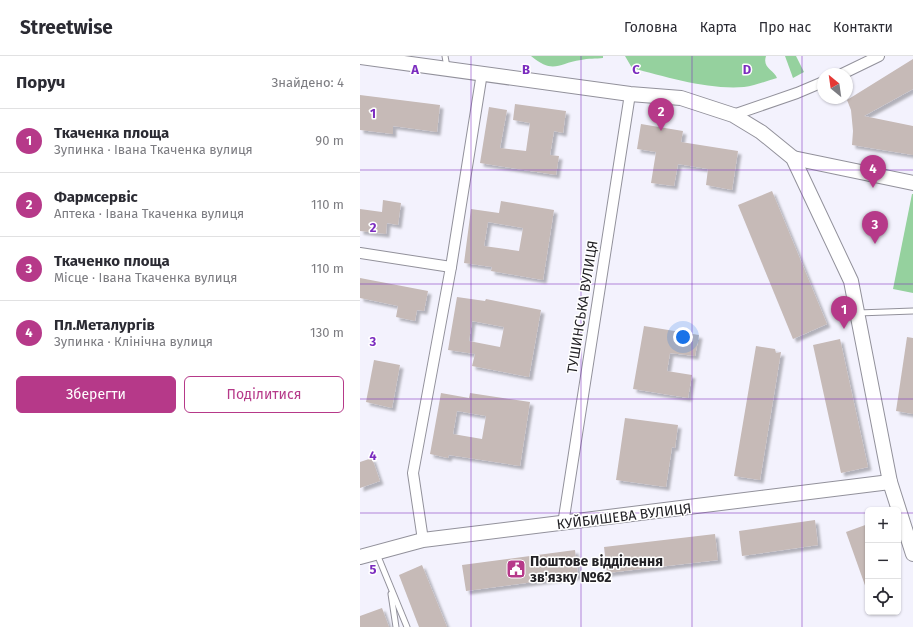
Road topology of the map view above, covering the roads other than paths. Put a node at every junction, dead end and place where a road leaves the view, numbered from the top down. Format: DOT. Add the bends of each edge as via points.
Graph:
graph roads {
  1 [pos="879,56"];
  2 [pos="368,58"];
  3 [pos="446,62"];
  4 [pos="853,69"];
  5 [pos="482,73"];
  6 [pos="817,85"];
  7 [pos="630,94"];
  8 [pos="733,115"];
  9 [pos="793,158"];
  10 [pos="913,183"];
  11 [pos="360,253"];
  12 [pos="451,267"];
  13 [pos="913,311"];
  14 [pos="857,313"];
  15 [pos="890,482"];
  16 [pos="563,524"];
  17 [pos="423,540"];
  18 [pos="376,551"];
  19 [pos="913,554"];
  20 [pos="360,557"];
  21 [pos="390,587"];
  22 [pos="396,627"];
  23 [pos="407,627"];
  1 -- 4 [label="street"];
  2 -- 3 [label="main road"];
  3 -- 5 [label="main road"];
  5 -- 7 [label="main road"];
  5 -- 12 [label="street"];
  6 -- 8 [label="street"];
  7 -- 8 [label="main road" via="681,98"];
  7 -- 16 [label="street, ТУШИНСЬКА ВУЛИЦЯ"];
  8 -- 9 [label="main road" via="761,132"];
  9 -- 10 [label="main road"];
  9 -- 14 [label="main road" via="851,281"];
  11 -- 12 [label="street"];
  12 -- 17 [label="street" via="413,473"];
  13 -- 14 [label="lane"];
  14 -- 15 [label="main road"];
  15 -- 16 [label="main road, КУЙБИШЕВА ВУЛИЦЯ"];
  15 -- 19 [label="main road"];
  16 -- 17 [label="main road, КУЙБИШЕВА ВУЛИЦЯ"];
  17 -- 18 [label="main road, КУЙБИШЕВА ВУЛИЦЯ"];
  18 -- 20 [label="main road, КУЙБИШЕВА ВУЛИЦЯ"];
  18 -- 21 [label="lane"];
  21 -- 22 [label="lane"];
  21 -- 23 [label="lane"];
}
